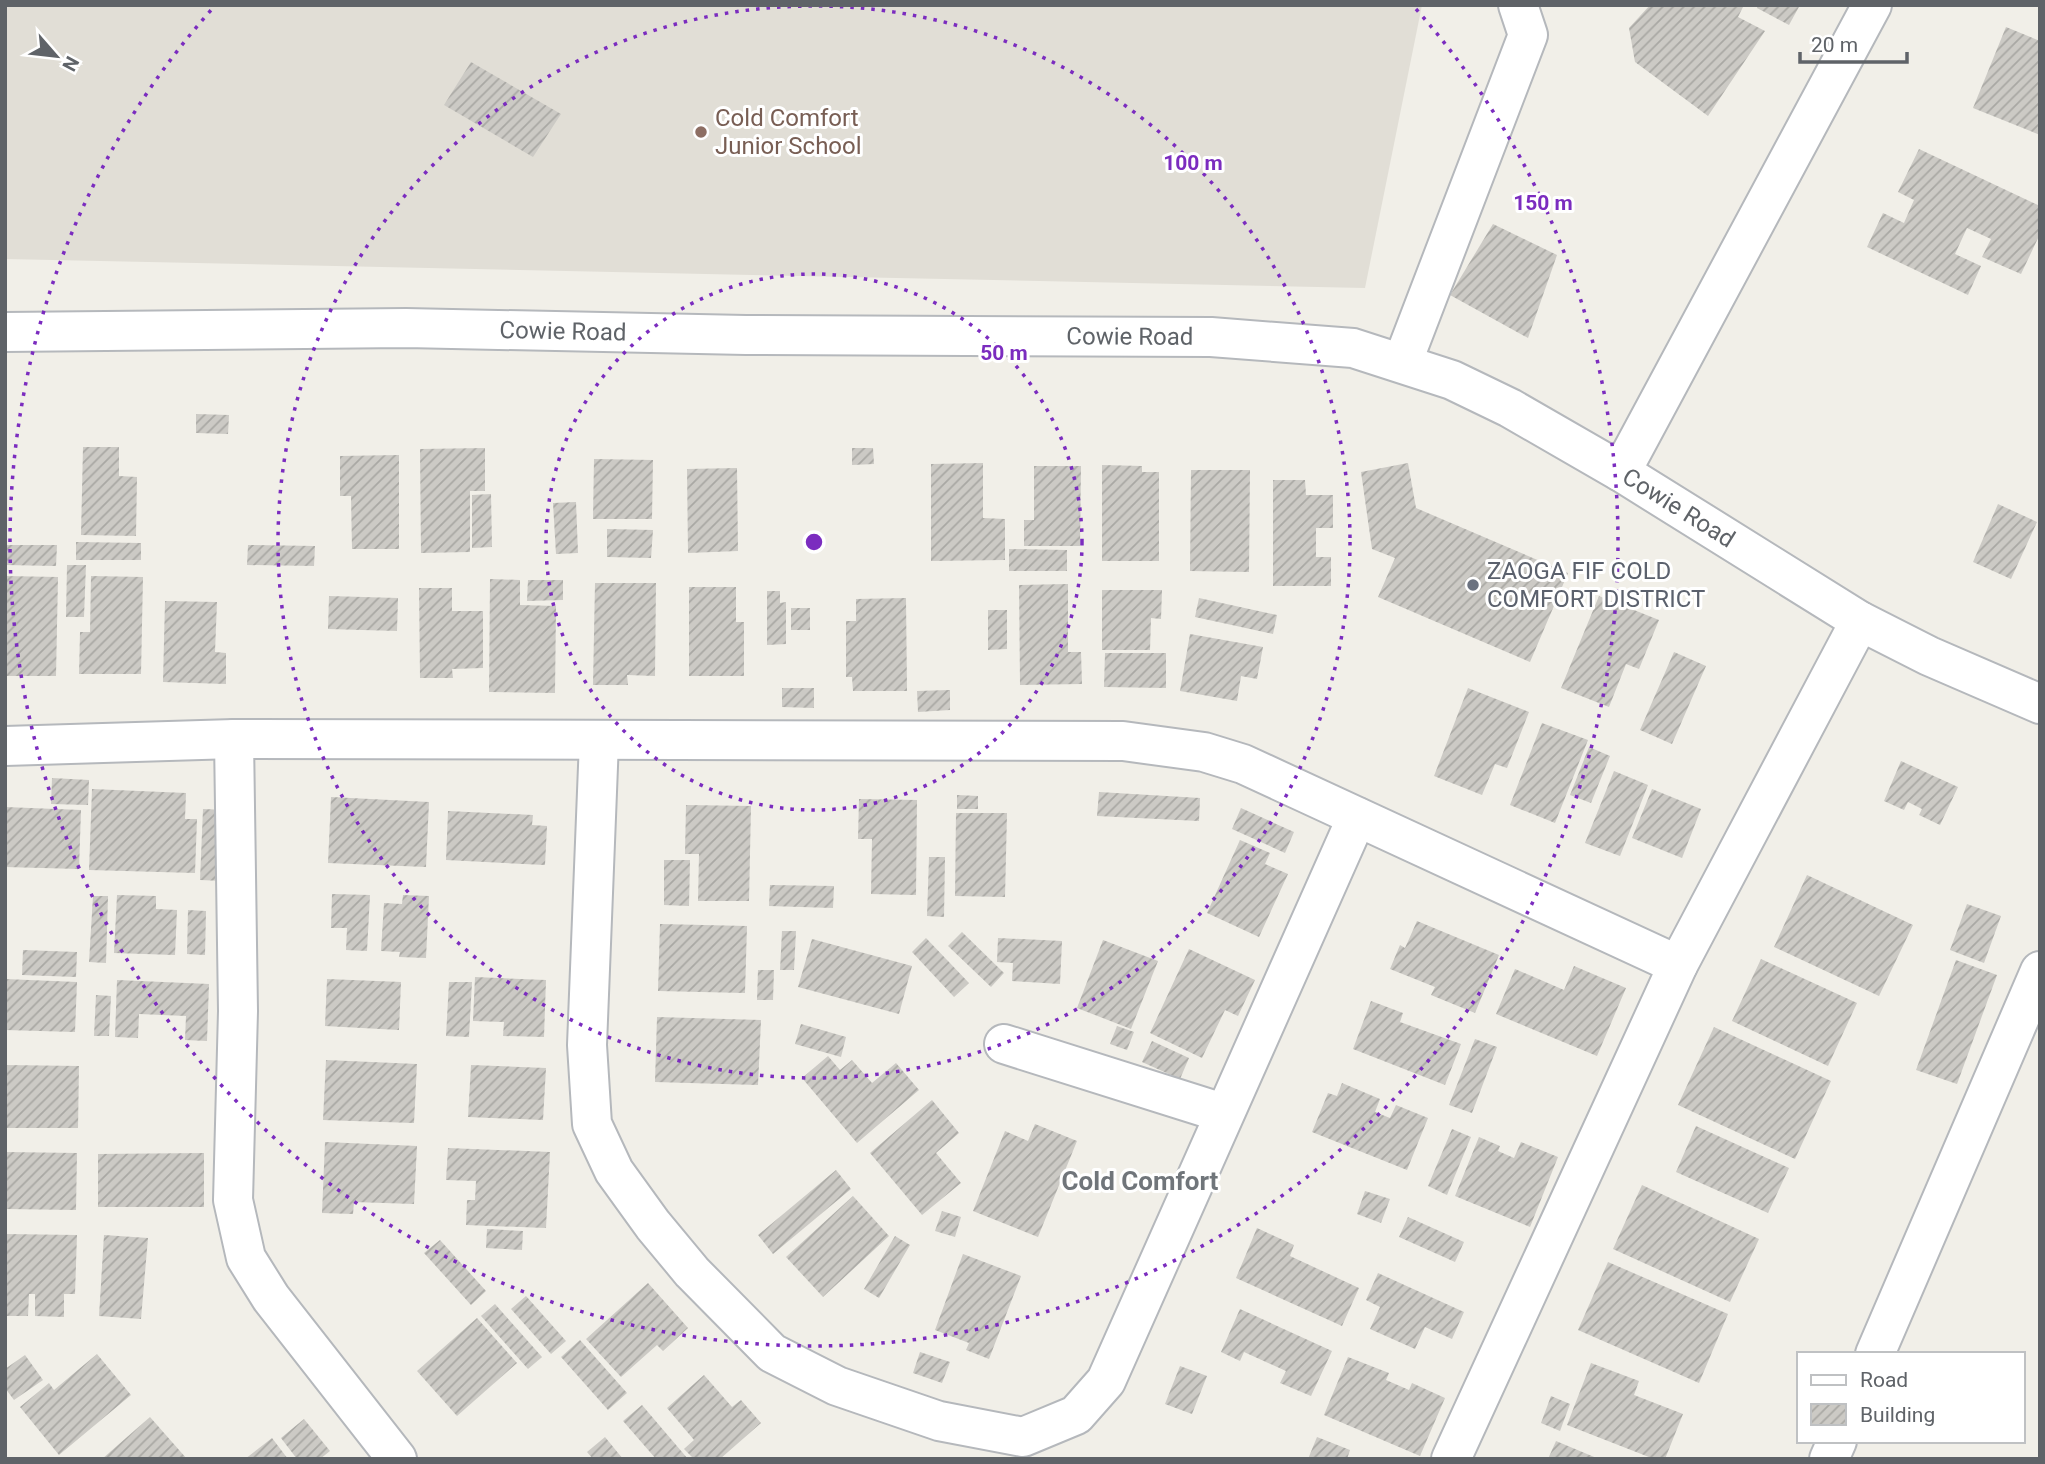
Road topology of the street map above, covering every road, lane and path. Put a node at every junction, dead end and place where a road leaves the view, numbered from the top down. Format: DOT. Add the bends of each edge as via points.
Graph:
graph roads {
  1 [pos="1518,5"];
  2 [pos="1872,5"];
  3 [pos="5,332"];
  4 [pos="1403,362"];
  5 [pos="1621,472"];
  6 [pos="1860,621"];
  7 [pos="2040,704"];
  8 [pos="234,739"];
  9 [pos="599,741"];
  10 [pos="5,746"];
  11 [pos="1357,817"];
  12 [pos="1678,965"];
  13 [pos="2040,971"];
  14 [pos="1004,1044"];
  15 [pos="1223,1113"];
  16 [pos="1876,1352"];
  17 [pos="1836,1443"];
  18 [pos="397,1459"];
  19 [pos="1451,1459"];
  20 [pos="1829,1459"];
  1 -- 4 [label="street" via="1528,35"];
  2 -- 5 [label="street"];
  3 -- 4 [label="street, Cowie Road" via="406,328 1211,337 1353,348"];
  4 -- 5 [label="street, Cowie Road" via="1510,408"];
  5 -- 6 [label="street, Cowie Road"];
  6 -- 7 [label="street, Cowie Road"];
  6 -- 12 [label="street"];
  8 -- 9 [label="street"];
  8 -- 10 [label="street"];
  8 -- 18 [label="street" via="238,1011 233,1200 243,1246 271,1298"];
  9 -- 11 [label="street" via="1123,741 1164,745 1242,764"];
  9 -- 15 [label="street" via="587,1045 592,1124 614,1171 653,1225 772,1353 837,1386 939,1421 1023,1437 1076,1415 1107,1381"];
  11 -- 12 [label="street"];
  11 -- 15 [label="street"];
  12 -- 19 [label="street"];
  13 -- 16 [label="street"];
  14 -- 15 [label="street"];
  17 -- 20 [label="street"];
}
